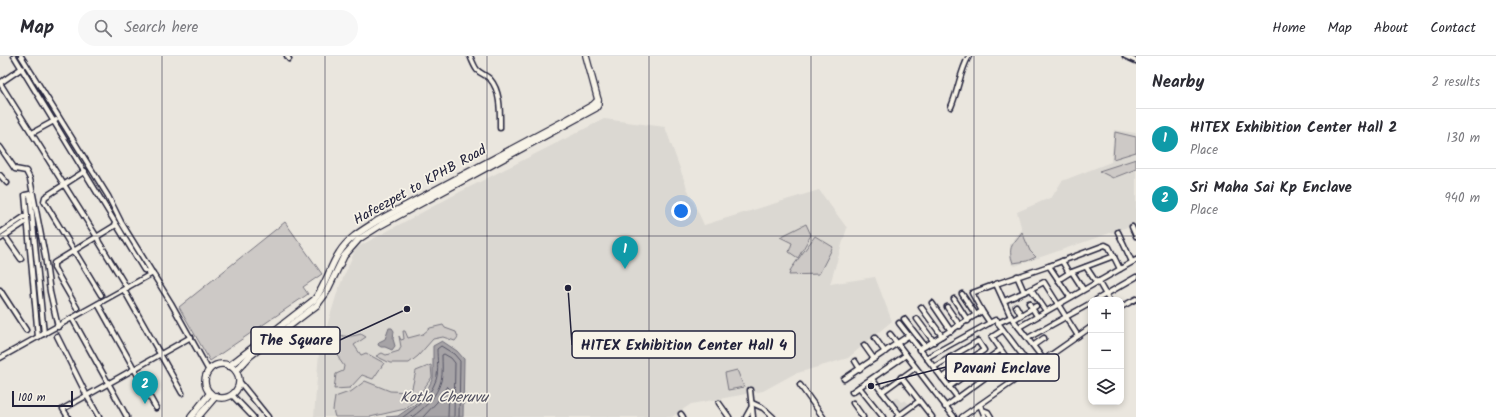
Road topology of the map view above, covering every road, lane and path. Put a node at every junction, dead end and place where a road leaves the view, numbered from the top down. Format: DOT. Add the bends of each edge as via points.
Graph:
graph roads {
  1 [pos="14,56"];
  2 [pos="21,56"];
  3 [pos="470,56"];
  4 [pos="586,56"];
  5 [pos="969,56"];
  6 [pos="1125,56"];
  7 [pos="1136,61"];
  8 [pos="22,68"];
  9 [pos="0,83"];
  10 [pos="598,100"];
  11 [pos="951,107"];
  12 [pos="59,118"];
  13 [pos="54,120"];
  14 [pos="500,128"];
  15 [pos="32,133"];
  16 [pos="0,147"];
  17 [pos="85,171"];
  18 [pos="0,175"];
  19 [pos="96,177"];
  20 [pos="91,180"];
  21 [pos="7,183"];
  22 [pos="63,185"];
  23 [pos="27,215"];
  24 [pos="27,221"];
  25 [pos="116,225"];
  26 [pos="1132,227"];
  27 [pos="1,231"];
  28 [pos="1118,232"];
  29 [pos="1136,234"];
  30 [pos="5,236"];
  31 [pos="97,237"];
  32 [pos="0,239"];
  33 [pos="74,251"];
  34 [pos="1114,256"];
  35 [pos="21,259"];
  36 [pos="1062,261"];
  37 [pos="1134,261"];
  38 [pos="1049,266"];
  39 [pos="1086,267"];
  40 [pos="1120,269"];
  41 [pos="1071,272"];
  42 [pos="153,273"];
  43 [pos="1016,276"];
  44 [pos="1136,276"];
  45 [pos="1058,280"];
  46 [pos="1097,282"];
  47 [pos="996,284"];
  48 [pos="125,289"];
  49 [pos="0,290"];
  50 [pos="1031,290"];
  51 [pos="1083,290"];
  52 [pos="1024,292"];
  53 [pos="962,294"];
  54 [pos="101,295"];
  55 [pos="1106,295"];
  56 [pos="1070,297"];
  57 [pos="1102,297"];
  58 [pos="1136,299"];
  59 [pos="954,300"];
  60 [pos="1004,301"];
  61 [pos="932,303"];
  62 [pos="1029,303"];
  63 [pos="98,304"];
  64 [pos="1058,304"];
  65 [pos="1088,305"];
  66 [pos="1124,305"];
  67 [pos="1016,306"];
  68 [pos="921,307"];
  69 [pos="948,307"];
  70 [pos="1034,307"];
  71 [pos="77,308"];
  72 [pos="982,311"];
  73 [pos="1046,312"];
  74 [pos="976,315"];
  75 [pos="1021,315"];
  76 [pos="1037,316"];
  77 [pos="1066,317"];
  78 [pos="72,318"];
  79 [pos="1012,318"];
  80 [pos="904,319"];
  81 [pos="917,319"];
  82 [pos="968,321"];
  83 [pos="898,323"];
  84 [pos="990,323"];
  85 [pos="998,323"];
  86 [pos="960,326"];
  87 [pos="58,327"];
  88 [pos="1019,327"];
  89 [pos="1088,329"];
  90 [pos="26,330"];
  91 [pos="1003,330"];
  92 [pos="951,331"];
  93 [pos="44,334"];
  94 [pos="890,334"];
  95 [pos="57,336"];
  96 [pos="908,336"];
  97 [pos="942,336"];
  98 [pos="1078,336"];
  99 [pos="38,337"];
  100 [pos="191,337"];
  101 [pos="875,338"];
  102 [pos="1028,338"];
  103 [pos="1044,338"];
  104 [pos="934,342"];
  105 [pos="897,344"];
  106 [pos="864,345"];
  107 [pos="1034,345"];
  108 [pos="925,346"];
  109 [pos="919,350"];
  110 [pos="1000,350"];
  111 [pos="885,352"];
  112 [pos="160,354"];
  113 [pos="906,356"];
  114 [pos="0,358"];
  115 [pos="926,358"];
  116 [pos="950,358"];
  117 [pos="874,360"];
  118 [pos="1044,360"];
  119 [pos="855,361"];
  120 [pos="1008,362"];
  121 [pos="229,366"];
  122 [pos="934,367"];
  123 [pos="915,368"];
  124 [pos="956,368"];
  125 [pos="1032,368"];
  126 [pos="135,369"];
  127 [pos="860,369"];
  128 [pos="209,371"];
  129 [pos="236,371"];
  130 [pos="901,377"];
  131 [pos="1020,377"];
  132 [pos="942,378"];
  133 [pos="844,379"];
  134 [pos="872,379"];
  135 [pos="239,381"];
  136 [pos="108,384"];
  137 [pos="800,385"];
  138 [pos="859,387"];
  139 [pos="949,387"];
  140 [pos="750,390"];
  141 [pos="852,392"];
  142 [pos="882,392"];
  143 [pos="182,393"];
  144 [pos="213,394"];
  145 [pos="232,395"];
  146 [pos="87,396"];
  147 [pos="958,398"];
  148 [pos="919,401"];
  149 [pos="719,403"];
  150 [pos="752,403"];
  151 [pos="853,403"];
  152 [pos="980,405"];
  153 [pos="945,407"];
  154 [pos="156,408"];
  155 [pos="751,408"];
  156 [pos="983,410"];
  157 [pos="930,415"];
  158 [pos="899,416"];
  159 [pos="68,417"];
  160 [pos="99,417"];
  161 [pos="127,417"];
  162 [pos="190,417"];
  163 [pos="198,417"];
  164 [pos="253,417"];
  165 [pos="268,417"];
  166 [pos="729,417"];
  167 [pos="746,417"];
  168 [pos="753,417"];
  169 [pos="773,417"];
  170 [pos="823,417"];
  171 [pos="863,417"];
  172 [pos="884,417"];
  173 [pos="924,417"];
  174 [pos="954,417"];
  175 [pos="962,417"];
  176 [pos="986,417"];
  177 [pos="991,417"];
  1 -- 8 [label="street"];
  2 -- 12 [label="street"];
  3 -- 14 [label="street" via="478,71 492,81 500,107"];
  4 -- 10 [label="main road"];
  5 -- 11 [label="street"];
  6 -- 7 [label="street"];
  8 -- 9 [label="street"];
  8 -- 13 [label="street"];
  9 -- 15 [label="street"];
  10 -- 121 [label="main road, Hafeezpet to KPHB Road" via="568,119 357,234 338,253 314,300"];
  10 -- 129 [label="main road" via="597,106 589,113 359,239 344,256 326,293 317,305 256,351"];
  12 -- 13 [label="street"];
  12 -- 19 [label="street"];
  13 -- 15 [label="street"];
  13 -- 17 [label="street"];
  15 -- 22 [label="street"];
  16 -- 87 [label="street" via="15,169 26,172 30,179"];
  17 -- 20 [label="street"];
  17 -- 22 [label="street"];
  18 -- 21 [label="street"];
  19 -- 20 [label="street"];
  19 -- 42 [label="street"];
  20 -- 25 [label="street"];
  22 -- 31 [label="street"];
  22 -- 33 [label="street" via="45,197 44,201"];
  23 -- 24 [label="street"];
  23 -- 27 [label="street"];
  23 -- 93 [label="street" via="25,195 30,194"];
  24 -- 30 [label="street"];
  24 -- 99 [label="street"];
  25 -- 31 [label="street"];
  25 -- 42 [label="street" via="144,270"];
  26 -- 29 [label="street"];
  28 -- 37 [label="street"];
  30 -- 32 [label="street"];
  30 -- 35 [label="street"];
  31 -- 33 [label="street"];
  31 -- 48 [label="street"];
  33 -- 54 [label="street"];
  33 -- 71 [label="street" via="56,260 54,268"];
  34 -- 36 [label="street" via="1105,245"];
  34 -- 39 [label="street"];
  34 -- 40 [label="street"];
  36 -- 38 [label="street"];
  36 -- 41 [label="street"];
  37 -- 40 [label="street"];
  38 -- 43 [label="street"];
  38 -- 45 [label="street"];
  39 -- 41 [label="street"];
  39 -- 46 [label="street"];
  40 -- 46 [label="street"];
  41 -- 45 [label="street"];
  41 -- 51 [label="street"];
  42 -- 48 [label="street"];
  42 -- 100 [label="street"];
  43 -- 47 [label="street"];
  43 -- 52 [label="street"];
  44 -- 55 [label="street"];
  45 -- 56 [label="street"];
  46 -- 51 [label="street"];
  46 -- 55 [label="street"];
  47 -- 60 [label="street"];
  47 -- 72 [label="street" via="972,293"];
  48 -- 63 [label="street"];
  48 -- 112 [label="street"];
  49 -- 90 [label="street"];
  50 -- 52 [label="street"];
  50 -- 64 [label="street" via="1044,282"];
  50 -- 73 [label="street"];
  51 -- 56 [label="street"];
  52 -- 60 [label="street"];
  53 -- 74 [label="street"];
  55 -- 57 [label="street"];
  56 -- 64 [label="street"];
  58 -- 66 [label="street"];
  59 -- 82 [label="street"];
  60 -- 79 [label="street"];
  61 -- 92 [label="street"];
  62 -- 70 [label="street"];
  63 -- 78 [label="street"];
  63 -- 126 [label="street"];
  64 -- 73 [label="street"];
  64 -- 77 [label="street"];
  65 -- 77 [label="street"];
  67 -- 75 [label="street"];
  68 -- 97 [label="street"];
  69 -- 86 [label="street"];
  70 -- 75 [label="street"];
  70 -- 76 [label="street"];
  72 -- 74 [label="street"];
  72 -- 84 [label="street"];
  73 -- 76 [label="street"];
  74 -- 82 [label="street"];
  75 -- 79 [label="street"];
  76 -- 88 [label="street"];
  77 -- 98 [label="street"];
  77 -- 102 [label="street"];
  78 -- 87 [label="street"];
  78 -- 136 [label="street"];
  79 -- 85 [label="street"];
  79 -- 88 [label="street"];
  80 -- 108 [label="street"];
  81 -- 104 [label="street"];
  82 -- 86 [label="street"];
  83 -- 96 [label="street"];
  84 -- 85 [label="street" via="996,320"];
  84 -- 115 [label="street"];
  85 -- 91 [label="street"];
  86 -- 92 [label="street"];
  87 -- 93 [label="street"];
  88 -- 102 [label="street"];
  89 -- 98 [label="street"];
  91 -- 110 [label="street" via="992,337"];
  91 -- 125 [label="street"];
  92 -- 97 [label="street"];
  93 -- 99 [label="street"];
  94 -- 105 [label="street"];
  95 -- 146 [label="street"];
  96 -- 105 [label="street"];
  96 -- 109 [label="street"];
  97 -- 104 [label="street"];
  98 -- 118 [label="street"];
  99 -- 114 [label="street"];
  100 -- 112 [label="street"];
  100 -- 128 [label="street"];
  101 -- 111 [label="street"];
  102 -- 107 [label="street"];
  103 -- 107 [label="street"];
  104 -- 108 [label="street"];
  105 -- 111 [label="street"];
  105 -- 113 [label="street"];
  106 -- 117 [label="street"];
  107 -- 118 [label="street"];
  108 -- 109 [label="street"];
  109 -- 115 [label="street"];
  110 -- 120 [label="street"];
  110 -- 139 [label="street"];
  111 -- 117 [label="street"];
  112 -- 126 [label="street"];
  112 -- 143 [label="street"];
  113 -- 123 [label="street"];
  113 -- 134 [label="street"];
  115 -- 122 [label="street"];
  116 -- 122 [label="street"];
  116 -- 124 [label="street"];
  116 -- 124 [label="street" via="978,341 984,350"];
  117 -- 127 [label="street"];
  118 -- 125 [label="street"];
  119 -- 127 [label="street"];
  120 -- 131 [label="street"];
  120 -- 147 [label="street"];
  121 -- 128 [label="main road, Hafeezpet to KPHB Road" via="218,365"];
  121 -- 129 [label="main road"];
  122 -- 132 [label="street"];
  123 -- 130 [label="street"];
  123 -- 153 [label="street"];
  124 -- 132 [label="street"];
  125 -- 131 [label="street"];
  126 -- 136 [label="street"];
  126 -- 154 [label="street"];
  127 -- 133 [label="street"];
  128 -- 144 [label="main road" via="206,384"];
  129 -- 135 [label="main road"];
  130 -- 142 [label="street"];
  130 -- 148 [label="street"];
  131 -- 152 [label="street"];
  132 -- 139 [label="street"];
  134 -- 138 [label="street"];
  134 -- 142 [label="street"];
  135 -- 145 [label="main road"];
  135 -- 165 [label="street"];
  136 -- 146 [label="street"];
  136 -- 161 [label="street"];
  137 -- 170 [label="street"];
  138 -- 141 [label="street"];
  138 -- 172 [label="street"];
  139 -- 147 [label="street"];
  140 -- 150 [label="street"];
  142 -- 158 [label="street"];
  144 -- 145 [label="main road" via="226,397"];
  144 -- 162 [label="main road"];
  144 -- 163 [label="main road"];
  145 -- 164 [label="street"];
  146 -- 159 [label="street" via="63,409"];
  146 -- 160 [label="street"];
  147 -- 153 [label="street"];
  148 -- 157 [label="street"];
  148 -- 158 [label="street"];
  149 -- 166 [label="street"];
  150 -- 155 [label="street"];
  150 -- 169 [label="street"];
  151 -- 171 [label="street"];
  152 -- 156 [label="street"];
  152 -- 175 [label="street"];
  153 -- 174 [label="street"];
  155 -- 167 [label="street"];
  155 -- 168 [label="street"];
  156 -- 176 [label="street"];
  156 -- 177 [label="street"];
  157 -- 173 [label="street"];
}
